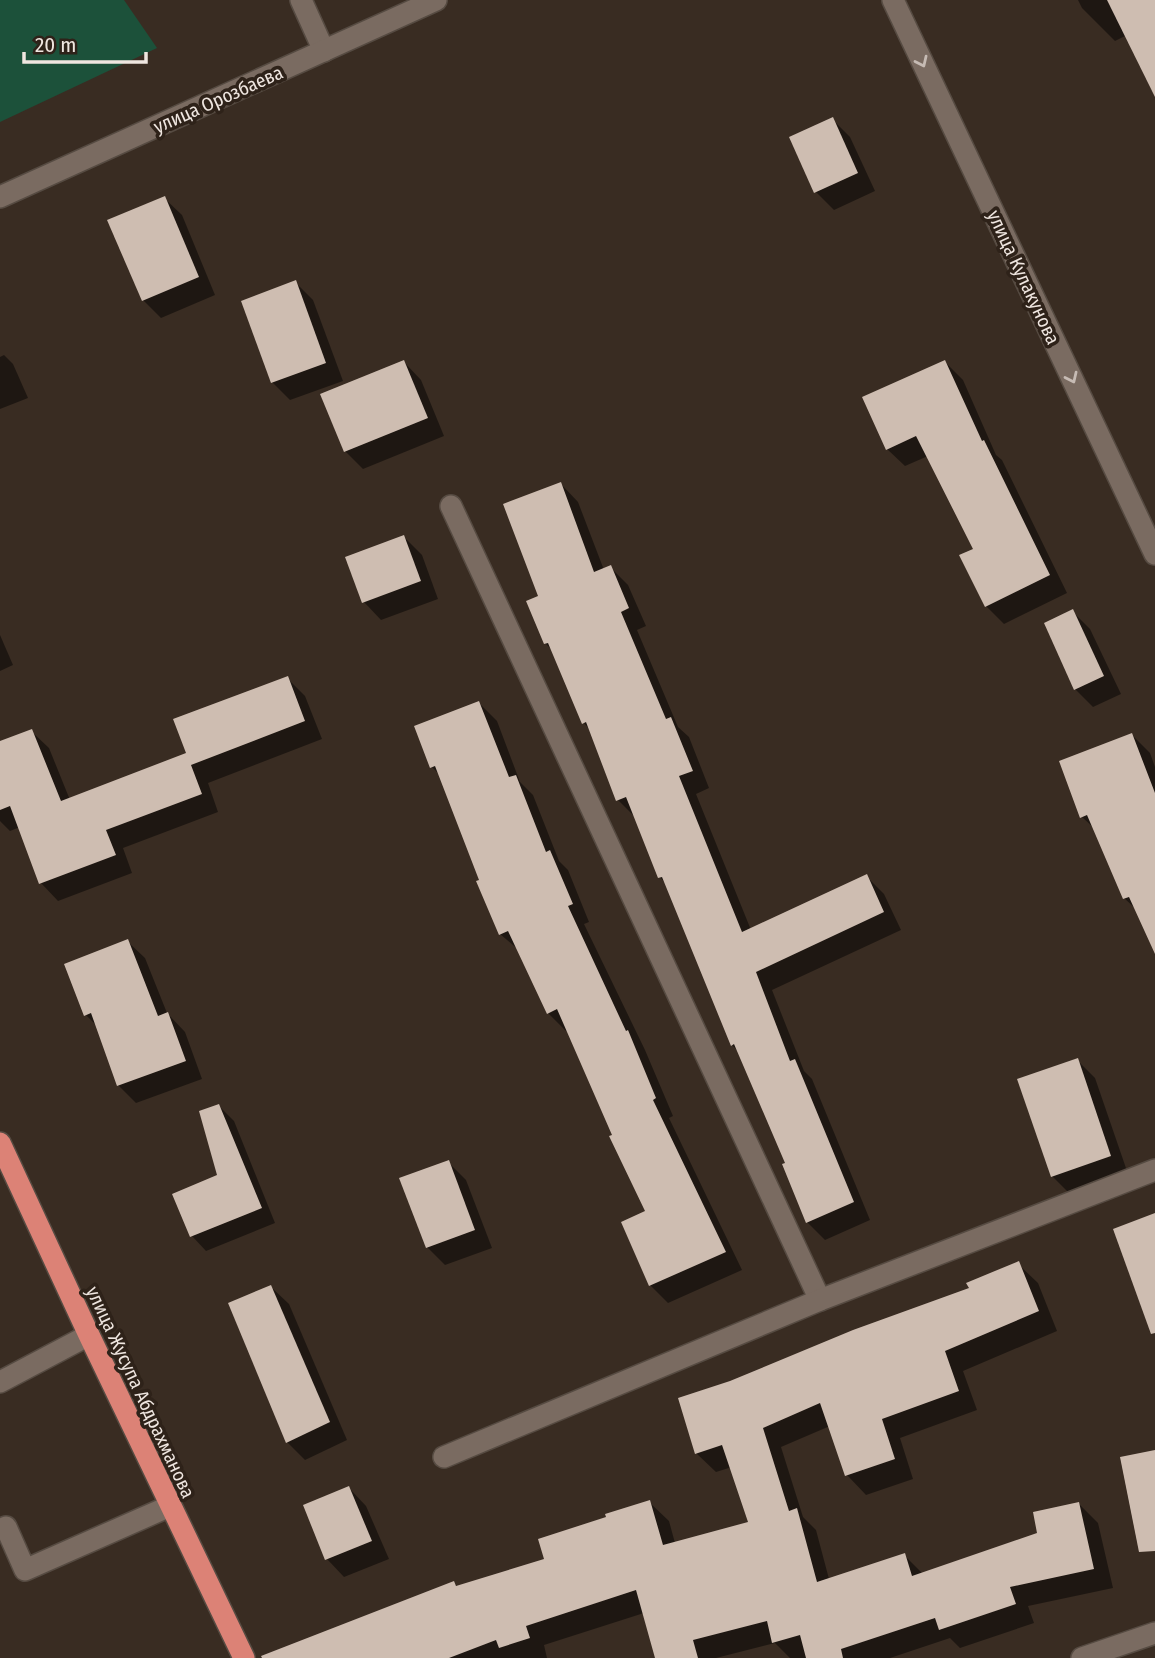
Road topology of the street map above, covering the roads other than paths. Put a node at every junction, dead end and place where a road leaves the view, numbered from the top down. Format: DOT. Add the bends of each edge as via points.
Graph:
graph roads {
  1 [pos="301,0"];
  2 [pos="436,0"];
  3 [pos="893,0"];
  4 [pos="324,51"];
  5 [pos="0,197"];
  6 [pos="451,506"];
  7 [pos="1155,554"];
  8 [pos="0,1143"];
  9 [pos="1155,1170"];
  10 [pos="820,1300"];
  11 [pos="89,1335"];
  12 [pos="0,1382"];
  13 [pos="444,1457"];
  14 [pos="170,1506"];
  15 [pos="6,1527"];
  16 [pos="1155,1633"];
  17 [pos="244,1658"];
  18 [pos="1082,1658"];
  1 -- 4 [label="street"];
  2 -- 4 [label="street, улица Орозбаева"];
  3 -- 7 [label="street, улица Кулакунова, one-way"];
  4 -- 5 [label="street, улица Орозбаева"];
  6 -- 10 [label="street"];
  8 -- 11 [label="highway, улица Жусупа Абдрахманова"];
  9 -- 10 [label="street"];
  10 -- 13 [label="street"];
  11 -- 12 [label="street"];
  11 -- 14 [label="highway, улица Жусупа Абдрахманова"];
  14 -- 15 [label="street" via="25,1570"];
  14 -- 17 [label="highway, улица Жусупа Абдрахманова"];
  16 -- 18 [label="street"];
}
